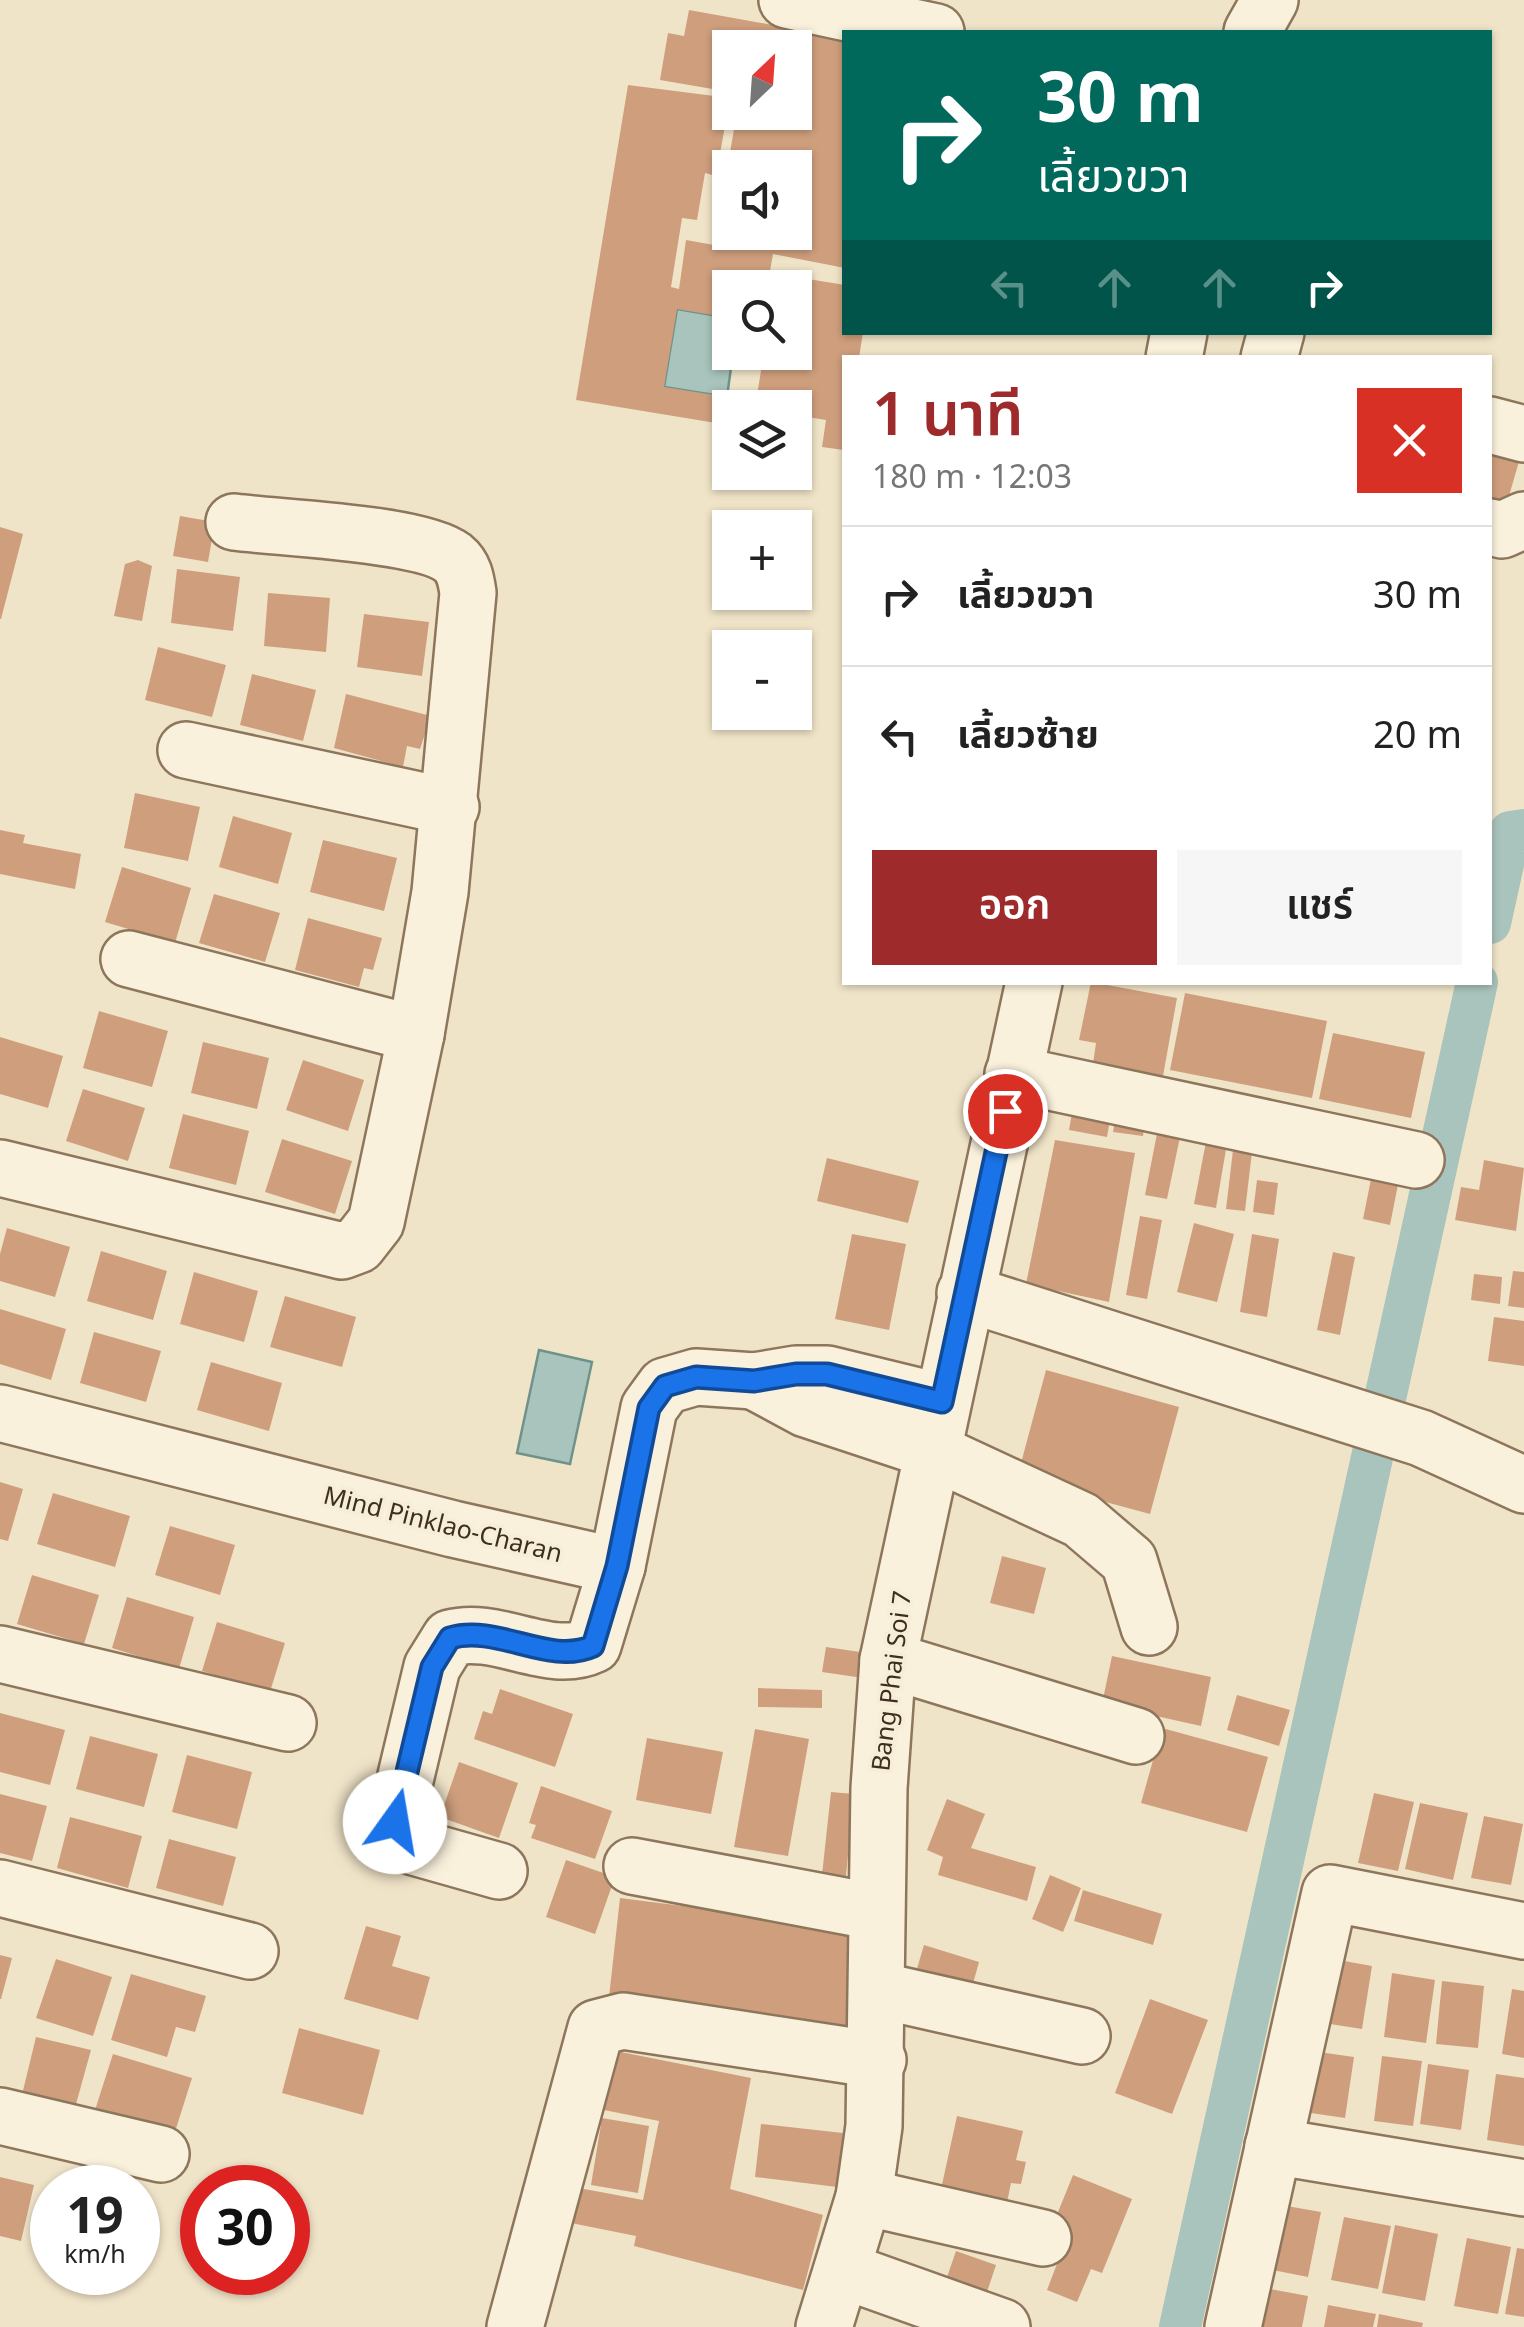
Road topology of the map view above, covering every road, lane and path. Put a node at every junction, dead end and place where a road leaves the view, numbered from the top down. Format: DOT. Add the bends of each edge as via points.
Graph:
graph roads {
  1 [pos="787,0"];
  2 [pos="1270,0"];
  3 [pos="840,6"];
  4 [pos="929,30"];
  5 [pos="1253,30"];
  6 [pos="1492,426"];
  7 [pos="1524,434"];
  8 [pos="1524,520"];
  9 [pos="234,522"];
  10 [pos="1492,528"];
  11 [pos="186,750"];
  12 [pos="452,807"];
  13 [pos="129,960"];
  14 [pos="1033,985"];
  15 [pos="416,1034"];
  16 [pos="1013,1074"];
  17 [pos="1416,1160"];
  18 [pos="0,1168"];
  19 [pos="966,1294"];
  20 [pos="0,1413"];
  21 [pos="936,1426"];
  22 [pos="1524,1485"];
  23 [pos="617,1566"];
  24 [pos="1149,1627"];
  25 [pos="0,1654"];
  26 [pos="888,1660"];
  27 [pos="288,1723"];
  28 [pos="1136,1736"];
  29 [pos="632,1866"];
  30 [pos="499,1871"];
  31 [pos="0,1888"];
  32 [pos="876,1912"];
  33 [pos="1524,1931"];
  34 [pos="250,1950"];
  35 [pos="878,1990"];
  36 [pos="1082,2036"];
  37 [pos="878,2060"];
  38 [pos="0,2116"];
  39 [pos="1273,2146"];
  40 [pos="161,2154"];
  41 [pos="1524,2188"];
  42 [pos="864,2197"];
  43 [pos="1043,2238"];
  44 [pos="845,2270"];
  45 [pos="515,2327"];
  46 [pos="824,2327"];
  47 [pos="1002,2327"];
  48 [pos="1233,2327"];
  1 -- 3 [label="street"];
  2 -- 5 [label="street"];
  3 -- 4 [label="street"];
  6 -- 7 [label="street"];
  8 -- 10 [label="street"];
  9 -- 12 [label="street" via="422,544 452,557 464,571 468,593"];
  11 -- 12 [label="street"];
  12 -- 15 [label="street"];
  13 -- 15 [label="street"];
  14 -- 16 [label="street, Bang Phai Soi 7"];
  15 -- 18 [label="street" via="376,1222 358,1246 342,1251"];
  16 -- 17 [label="street"];
  16 -- 19 [label="street, Bang Phai Soi 7"];
  19 -- 21 [label="street, Bang Phai Soi 7"];
  19 -- 22 [label="street" via="1349,1413"];
  20 -- 23 [label="street, Mind Pinklao-Charan"];
  21 -- 23 [label="street" via="806,1410 754,1381 696,1377 665,1386 644,1430"];
  21 -- 24 [label="street" via="1080,1520 1129,1561"];
  21 -- 26 [label="street, Bang Phai Soi 7"];
  23 -- 30 [label="street" via="593,1646 576,1654 465,1634 450,1638 432,1667 395,1822 414,1848"];
  25 -- 27 [label="street"];
  26 -- 28 [label="street"];
  26 -- 32 [label="street, Bang Phai Soi 7"];
  29 -- 32 [label="street"];
  31 -- 34 [label="street"];
  32 -- 35 [label="street, Bang Phai Soi 7"];
  33 -- 39 [label="street" via="1330,1893"];
  35 -- 36 [label="street"];
  35 -- 37 [label="street, Bang Phai Soi 7"];
  37 -- 42 [label="street, Bang Phai Soi 7"];
  37 -- 45 [label="street" via="622,2020 596,2028"];
  38 -- 40 [label="street"];
  39 -- 41 [label="street"];
  39 -- 48 [label="street"];
  42 -- 43 [label="street"];
  42 -- 44 [label="street, Bang Phai Soi 7"];
  44 -- 46 [label="street, Bang Phai Soi 7"];
  44 -- 47 [label="street"];
}
